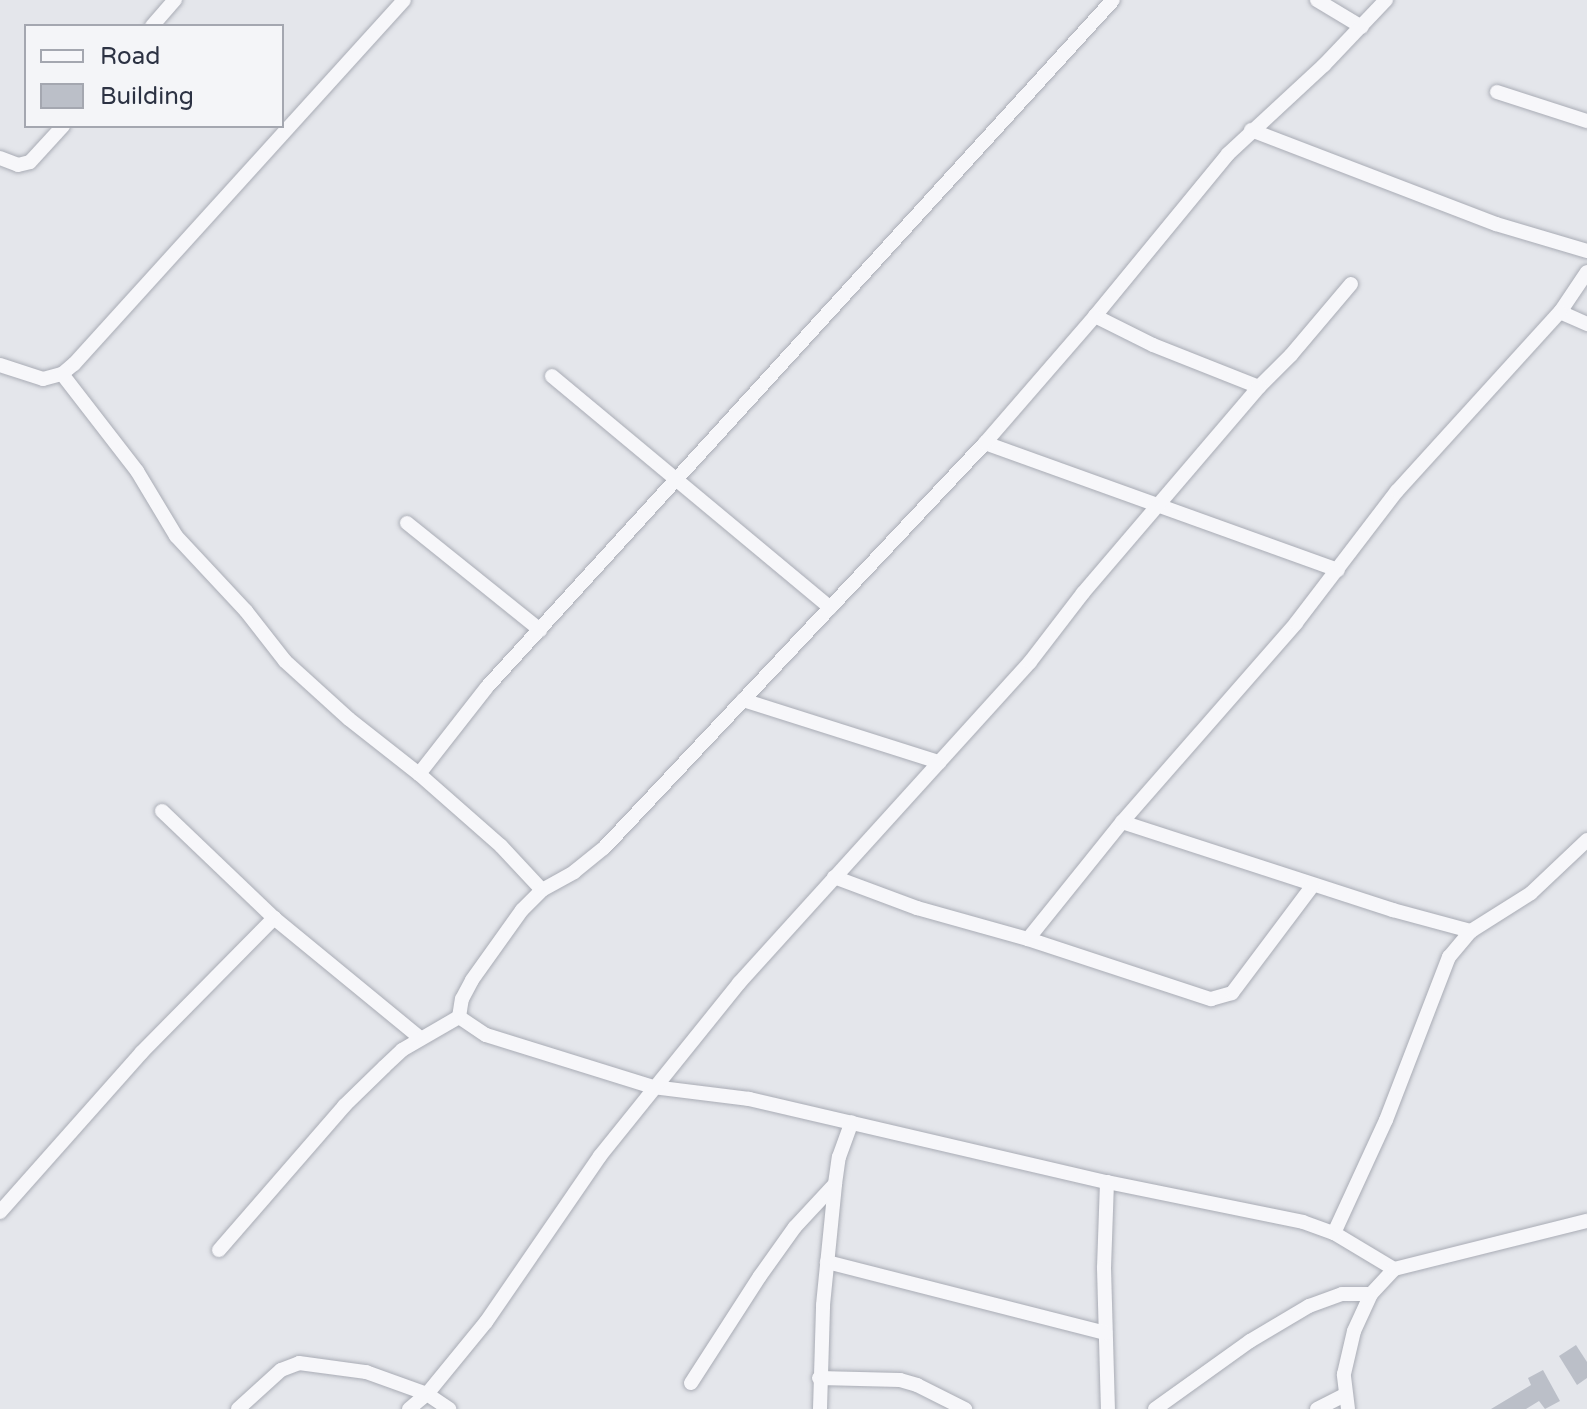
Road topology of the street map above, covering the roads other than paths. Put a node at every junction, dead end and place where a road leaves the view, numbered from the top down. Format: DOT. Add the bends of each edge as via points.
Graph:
graph roads {
  1 [pos="175,0"];
  2 [pos="404,0"];
  3 [pos="1113,0"];
  4 [pos="1317,0"];
  5 [pos="1386,0"];
  6 [pos="154,24"];
  7 [pos="1362,27"];
  8 [pos="1497,92"];
  9 [pos="1587,121"];
  10 [pos="61,128"];
  11 [pos="1251,130"];
  12 [pos="0,158"];
  13 [pos="1587,251"];
  14 [pos="1587,272"];
  15 [pos="1351,284"];
  16 [pos="1560,312"];
  17 [pos="1095,316"];
  18 [pos="1587,324"];
  19 [pos="0,365"];
  20 [pos="62,374"];
  21 [pos="552,376"];
  22 [pos="1259,387"];
  23 [pos="985,443"];
  24 [pos="678,480"];
  25 [pos="1159,505"];
  26 [pos="407,523"];
  27 [pos="1338,570"];
  28 [pos="830,608"];
  29 [pos="540,630"];
  30 [pos="743,700"];
  31 [pos="939,762"];
  32 [pos="419,774"];
  33 [pos="162,811"];
  34 [pos="1122,822"];
  35 [pos="1587,840"];
  36 [pos="834,877"];
  37 [pos="1313,885"];
  38 [pos="542,890"];
  39 [pos="274,918"];
  40 [pos="1471,931"];
  41 [pos="1028,939"];
  42 [pos="459,1017"];
  43 [pos="420,1038"];
  44 [pos="653,1087"];
  45 [pos="852,1122"];
  46 [pos="1107,1182"];
  47 [pos="835,1184"];
  48 [pos="0,1212"];
  49 [pos="1587,1221"];
  50 [pos="1334,1233"];
  51 [pos="219,1250"];
  52 [pos="827,1262"];
  53 [pos="1394,1269"];
  54 [pos="1371,1294"];
  55 [pos="1105,1333"];
  56 [pos="819,1378"];
  57 [pos="691,1383"];
  58 [pos="427,1394"];
  59 [pos="1347,1402"];
  60 [pos="238,1409"];
  61 [pos="409,1409"];
  62 [pos="449,1409"];
  63 [pos="820,1409"];
  64 [pos="965,1409"];
  65 [pos="1108,1409"];
  66 [pos="1155,1409"];
  67 [pos="1317,1409"];
  1 -- 6 [label="street"];
  2 -- 20 [label="street"];
  3 -- 24 [label="street"];
  4 -- 7 [label="street"];
  5 -- 7 [label="street"];
  7 -- 11 [label="street"];
  8 -- 9 [label="street"];
  10 -- 12 [label="street" via="30,162 18,165"];
  11 -- 13 [label="street" via="1496,224"];
  11 -- 17 [label="street"];
  14 -- 16 [label="street"];
  15 -- 22 [label="street"];
  16 -- 18 [label="street"];
  16 -- 27 [label="street" via="1433,449"];
  17 -- 22 [label="street"];
  17 -- 23 [label="street"];
  19 -- 20 [label="street" via="43,379"];
  20 -- 32 [label="street" via="137,471 176,536 285,661"];
  21 -- 24 [label="street"];
  22 -- 25 [label="street"];
  23 -- 25 [label="street"];
  23 -- 28 [label="street"];
  24 -- 28 [label="street"];
  24 -- 29 [label="street"];
  25 -- 27 [label="street"];
  25 -- 31 [label="street" via="1030,662"];
  26 -- 29 [label="street"];
  27 -- 34 [label="street"];
  28 -- 30 [label="street"];
  29 -- 32 [label="street" via="457,722"];
  30 -- 31 [label="street"];
  30 -- 38 [label="street" via="604,848"];
  31 -- 36 [label="street"];
  32 -- 38 [label="street"];
  33 -- 39 [label="street"];
  34 -- 37 [label="street"];
  34 -- 41 [label="street"];
  35 -- 40 [label="street" via="1531,893"];
  36 -- 41 [label="street" via="917,908"];
  36 -- 44 [label="street"];
  37 -- 40 [label="street"];
  37 -- 41 [label="street" via="1232,993 1217,999"];
  38 -- 42 [label="street" via="472,980"];
  39 -- 43 [label="street"];
  39 -- 48 [label="street" via="141,1053"];
  40 -- 50 [label="street" via="1439,976 1386,1120"];
  42 -- 43 [label="street"];
  42 -- 44 [label="street" via="486,1035"];
  43 -- 51 [label="street" via="344,1106"];
  44 -- 45 [label="street" via="749,1099"];
  44 -- 58 [label="street" via="509,1291"];
  45 -- 46 [label="street"];
  45 -- 47 [label="street"];
  46 -- 50 [label="street" via="1252,1209"];
  46 -- 55 [label="street"];
  47 -- 52 [label="street"];
  47 -- 57 [label="street" via="768,1264"];
  49 -- 53 [label="street"];
  50 -- 53 [label="street"];
  52 -- 55 [label="street"];
  52 -- 56 [label="street"];
  53 -- 54 [label="street"];
  54 -- 59 [label="street" via="1347,1356"];
  54 -- 66 [label="street" via="1342,1294 1309,1306"];
  55 -- 65 [label="street"];
  56 -- 63 [label="street"];
  56 -- 64 [label="street" via="900,1380"];
  58 -- 60 [label="street" via="360,1370 299,1363 281,1370"];
  58 -- 61 [label="street"];
  58 -- 62 [label="street"];
  59 -- 67 [label="street"];
}
